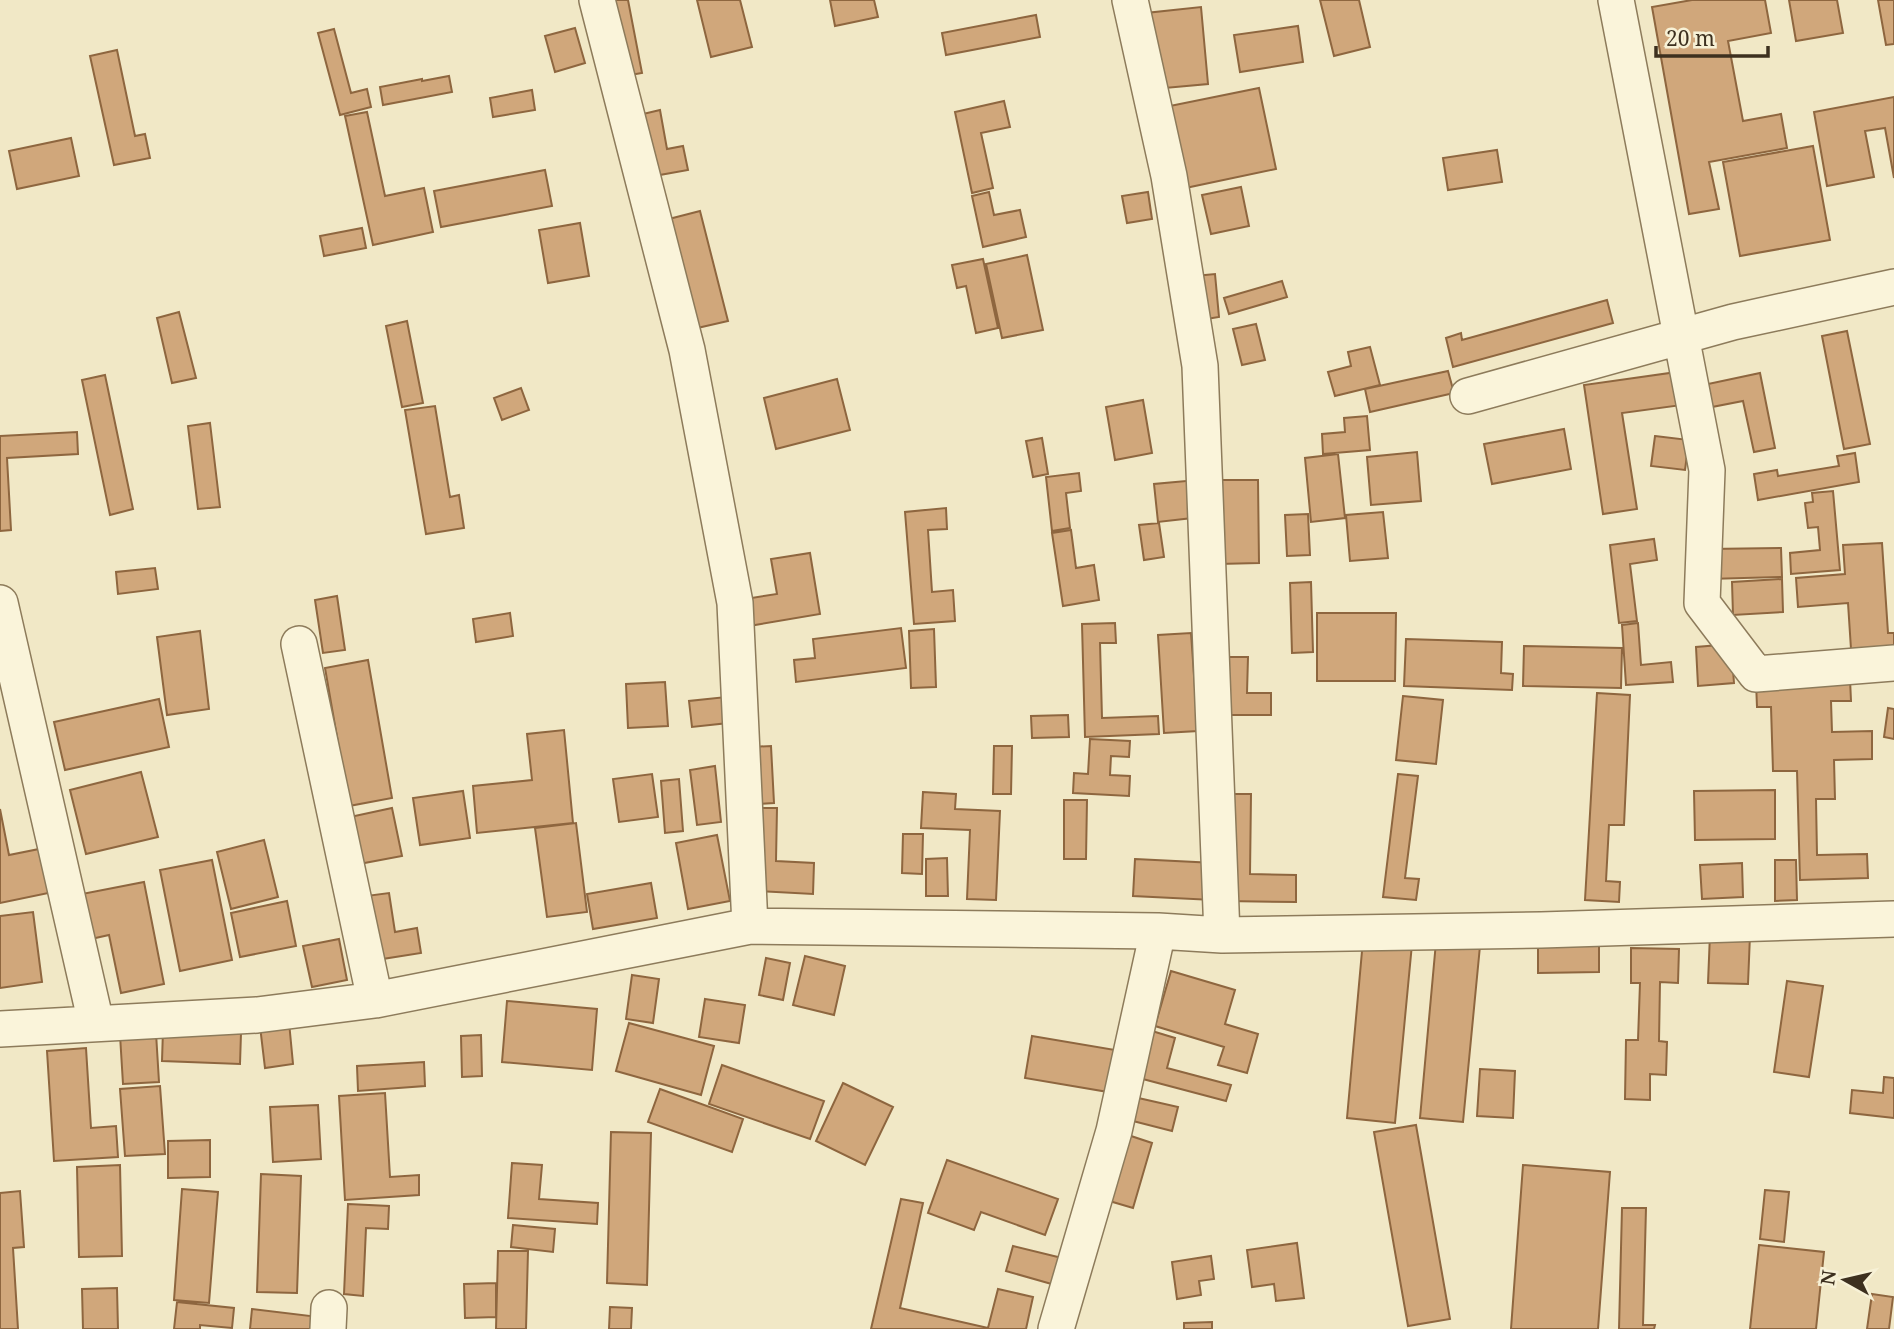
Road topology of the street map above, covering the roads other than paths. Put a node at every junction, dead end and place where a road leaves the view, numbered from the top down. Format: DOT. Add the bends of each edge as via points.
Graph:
graph roads {
  1 [pos="597,0"];
  2 [pos="1130,0"];
  3 [pos="1616,0"];
  4 [pos="1894,287"];
  5 [pos="1682,338"];
  6 [pos="1468,396"];
  7 [pos="0,603"];
  8 [pos="299,644"];
  9 [pos="1894,663"];
  10 [pos="1894,919"];
  11 [pos="750,926"];
  12 [pos="1158,931"];
  13 [pos="1222,935"];
  14 [pos="375,1000"];
  15 [pos="96,1023"];
  16 [pos="0,1029"];
  17 [pos="1056,1329"];
  1 -- 11 [label="street" via="687,350 735,603"];
  2 -- 13 [label="street" via="1169,176 1200,366"];
  3 -- 5 [label="street"];
  4 -- 5 [label="street"];
  5 -- 6 [label="street"];
  5 -- 9 [label="street" via="1707,470 1702,603 1756,674"];
  7 -- 15 [label="street"];
  8 -- 14 [label="street"];
  10 -- 13 [label="street"];
  11 -- 12 [label="street"];
  11 -- 14 [label="street"];
  12 -- 13 [label="street"];
  12 -- 17 [label="street" via="1115,1131"];
  14 -- 15 [label="street" via="257,1015"];
  15 -- 16 [label="street"];
}
